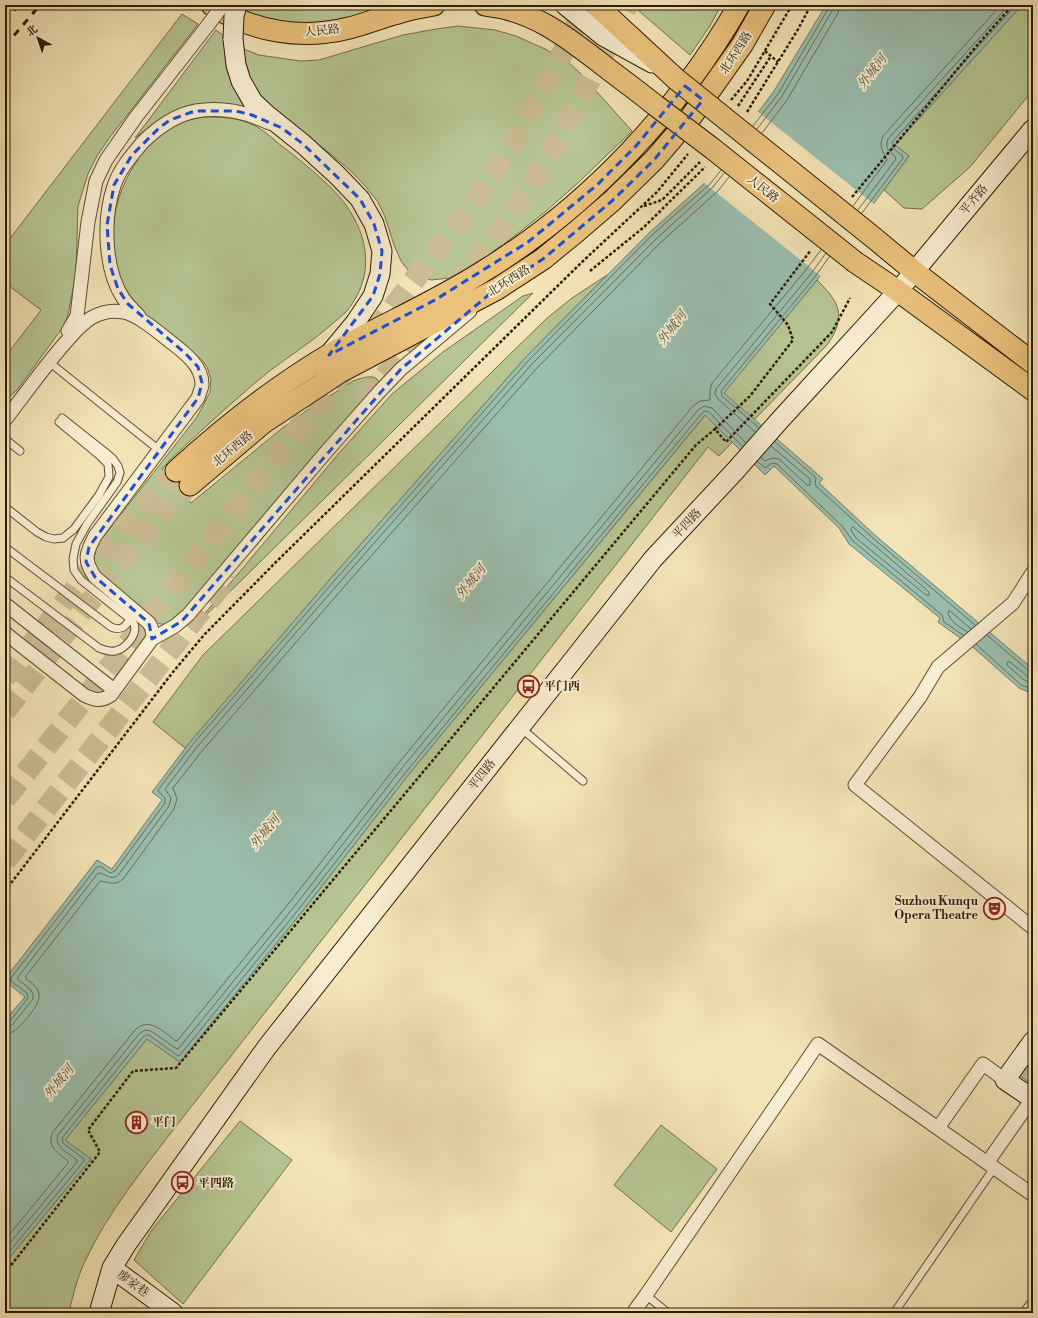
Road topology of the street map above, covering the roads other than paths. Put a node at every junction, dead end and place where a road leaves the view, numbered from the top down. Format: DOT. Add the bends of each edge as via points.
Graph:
graph roads {
  1 [pos="212,5"];
  2 [pos="223,5"];
  3 [pos="237,5"];
  4 [pos="434,5"];
  5 [pos="485,5"];
  6 [pos="565,5"];
  7 [pos="596,5"];
  8 [pos="739,5"];
  9 [pos="765,5"];
  10 [pos="671,75"];
  11 [pos="282,128"];
  12 [pos="1033,129"];
  13 [pos="915,272"];
  14 [pos="898,291"];
  15 [pos="492,292"];
  16 [pos="150,327"];
  17 [pos="328,356"];
  18 [pos="51,359"];
  19 [pos="1033,363"];
  20 [pos="1033,390"];
  21 [pos="5,419"];
  22 [pos="5,439"];
  23 [pos="159,450"];
  24 [pos="20,451"];
  25 [pos="5,507"];
  26 [pos="5,547"];
  27 [pos="1033,572"];
  28 [pos="5,577"];
  29 [pos="5,604"];
  30 [pos="130,619"];
  31 [pos="145,620"];
  32 [pos="5,633"];
  33 [pos="133,636"];
  34 [pos="152,639"];
  35 [pos="114,690"];
  36 [pos="520,727"];
  37 [pos="583,781"];
  38 [pos="1033,928"];
  39 [pos="1033,1041"];
  40 [pos="1005,1080"];
  41 [pos="1033,1099"];
  42 [pos="938,1128"];
  43 [pos="990,1165"];
  44 [pos="1033,1195"];
  45 [pos="112,1268"];
  46 [pos="646,1296"];
  47 [pos="1033,1305"];
  48 [pos="99,1313"];
  49 [pos="173,1313"];
  50 [pos="633,1313"];
  51 [pos="668,1313"];
  52 [pos="894,1313"];
  53 [pos="1027,1313"];
  1 -- 4 [label="main road, 人民路" via="261,28 309,34 348,28 399,12"];
  2 -- 18 [label="street, bridge" via="106,160 96,181 88,222 77,316"];
  3 -- 11 [label="main road, bridge" via="233,39 241,81 253,102"];
  5 -- 14 [label="main road, 人民路, bridge" via="530,17 568,38 855,262"];
  6 -- 10 [label="main road" via="603,36"];
  7 -- 10 [label="main road"];
  8 -- 17 [label="main road, 北环西路" via="700,65 636,146 562,215 487,270"];
  9 -- 15 [label="main road, 北环西路" via="720,78 654,160 543,260"];
  10 -- 13 [label="main road, bridge" via="727,113"];
  11 -- 16 [label="street" via="236,111 195,111 170,120 159,128 126,162 114,185 111,198 107,246 112,274 122,297"];
  11 -- 17 [label="main road" via="303,144 360,199 374,224 382,251 380,274 373,296 356,323"];
  12 -- 13 [label="main road, 平齐路"];
  13 -- 14 [label="main road, 平四路"];
  13 -- 19 [label="main road"];
  14 -- 20 [label="main road, 人民路"];
  14 -- 36 [label="main road, 平四路" via="654,559"];
  15 -- 17 [label="main road, 北环西路" via="340,372 183,478 205,444 250,408"];
  15 -- 34 [label="street" via="379,392 188,615"];
  16 -- 18 [label="street" via="123,312 103,313 83,324"];
  16 -- 23 [label="street" via="186,354 198,368 202,383 198,398"];
  18 -- 21 [label="street"];
  18 -- 23 [label="lane"];
  22 -- 24 [label="lane"];
  23 -- 31 [label="street" via="95,536 86,554 86,562 95,577"];
  25 -- 30 [label="lane" via="46,537 63,538 74,529 99,495 109,477 108,464 60,420 113,459 120,473 117,482 76,544 74,570 80,580"];
  26 -- 30 [label="lane" via="116,630 122,629"];
  27 -- 38 [label="street" via="1013,603 938,667 920,697 855,785"];
  28 -- 33 [label="lane" via="99,648 115,651 129,642"];
  29 -- 35 [label="street"];
  30 -- 33 [label="lane" via="134,624"];
  31 -- 33 [label="lane"];
  31 -- 34 [label="street" via="152,629"];
  32 -- 35 [label="street" via="84,696 103,700"];
  34 -- 35 [label="street"];
  36 -- 37 [label="lane"];
  36 -- 45 [label="main road, 平四路" via="267,1046"];
  39 -- 40 [label="main road"];
  40 -- 41 [label="main road"];
  40 -- 42 [label="street" via="983,1064"];
  41 -- 43 [label="street"];
  42 -- 43 [label="street"];
  42 -- 46 [label="street" via="818,1044"];
  43 -- 44 [label="street"];
  43 -- 52 [label="lane"];
  45 -- 48 [label="main road, 平四路"];
  45 -- 49 [label="main road, 廖家巷"];
  46 -- 50 [label="street"];
  46 -- 51 [label="lane"];
  47 -- 53 [label="street"];
}
